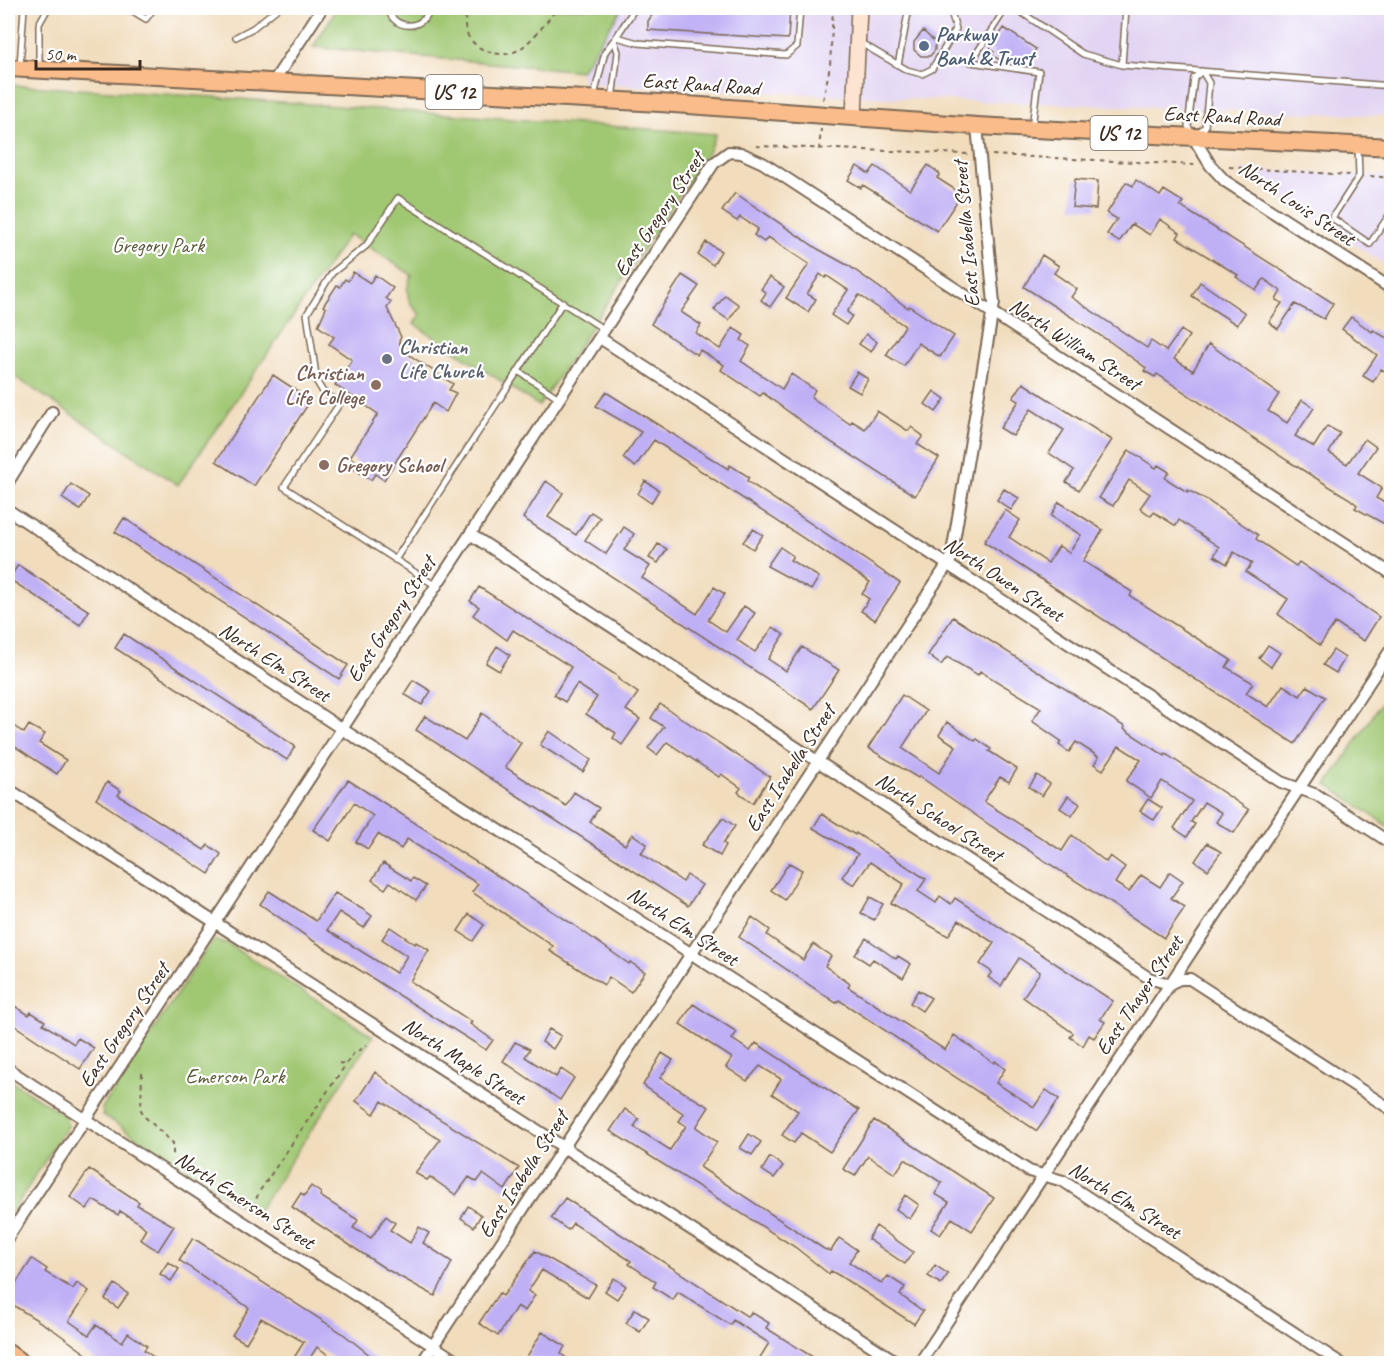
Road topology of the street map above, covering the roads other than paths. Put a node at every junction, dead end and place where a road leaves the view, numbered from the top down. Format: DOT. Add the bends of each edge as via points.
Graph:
graph roads {
  1 [pos="24,8"];
  2 [pos="48,8"];
  3 [pos="128,8"];
  4 [pos="154,8"];
  5 [pos="278,8"];
  6 [pos="322,8"];
  7 [pos="388,8"];
  8 [pos="430,8"];
  9 [pos="635,8"];
  10 [pos="800,8"];
  11 [pos="859,8"];
  12 [pos="909,8"];
  13 [pos="950,8"];
  14 [pos="1006,8"];
  15 [pos="1015,8"];
  16 [pos="1126,8"];
  17 [pos="236,37"];
  18 [pos="615,39"];
  19 [pos="858,42"];
  20 [pos="898,64"];
  21 [pos="1122,65"];
  22 [pos="14,68"];
  23 [pos="39,69"];
  24 [pos="1203,71"];
  25 [pos="274,81"];
  26 [pos="1392,86"];
  27 [pos="593,100"];
  28 [pos="612,101"];
  29 [pos="854,116"];
  30 [pos="977,126"];
  31 [pos="1032,129"];
  32 [pos="1193,137"];
  33 [pos="1358,146"];
  34 [pos="1392,147"];
  35 [pos="734,152"];
  36 [pos="1392,211"];
  37 [pos="1389,283"];
  38 [pos="563,302"];
  39 [pos="993,314"];
  40 [pos="602,334"];
  41 [pos="518,371"];
  42 [pos="560,398"];
  43 [pos="52,412"];
  44 [pos="8,482"];
  45 [pos="8,510"];
  46 [pos="470,534"];
  47 [pos="395,560"];
  48 [pos="948,566"];
  49 [pos="1392,574"];
  50 [pos="436,586"];
  51 [pos="1392,648"];
  52 [pos="342,729"];
  53 [pos="818,760"];
  54 [pos="8,789"];
  55 [pos="1299,789"];
  56 [pos="1392,844"];
  57 [pos="214,924"];
  58 [pos="691,954"];
  59 [pos="1169,984"];
  60 [pos="8,1069"];
  61 [pos="1392,1110"];
  62 [pos="84,1119"];
  63 [pos="563,1148"];
  64 [pos="1041,1177"];
  65 [pos="8,1237"];
  66 [pos="433,1345"];
  67 [pos="8,1353"];
  68 [pos="23,1364"];
  69 [pos="421,1364"];
  70 [pos="461,1364"];
  71 [pos="900,1364"];
  72 [pos="920,1364"];
  73 [pos="1342,1364"];
  1 -- 22 [label="lane"];
  2 -- 23 [label="lane" via="39,24"];
  3 -- 4 [label="lane" via="146,19"];
  5 -- 17 [label="lane"];
  6 -- 25 [label="street"];
  7 -- 8 [label="lane" via="390,17 400,25 411,25 420,22"];
  9 -- 18 [label="lane"];
  10 -- 18 [label="lane" via="797,46 786,54"];
  11 -- 19 [label="street"];
  12 -- 20 [label="lane"];
  13 -- 20 [label="lane" via="956,29 932,69 922,74"];
  14 -- 31 [label="lane" via="971,62 1039,72"];
  15 -- 21 [label="lane" via="1083,54"];
  16 -- 21 [label="lane"];
  18 -- 27 [label="lane" via="605,52"];
  18 -- 28 [label="lane" via="618,52"];
  19 -- 20 [label="lane"];
  19 -- 29 [label="street"];
  21 -- 24 [label="lane"];
  22 -- 23 [label="main road, East Rand Road / US 12"];
  23 -- 25 [label="main road, East Rand Road / US 12"];
  24 -- 26 [label="lane"];
  24 -- 32 [label="lane" via="1194,78 1188,126"];
  24 -- 32 [label="lane" via="1209,83 1205,127"];
  25 -- 27 [label="main road, East Rand Road / US 12"];
  27 -- 28 [label="main road, East Rand Road / US 12"];
  28 -- 29 [label="main road, East Rand Road / US 12"];
  29 -- 30 [label="main road, East Rand Road / US 12"];
  30 -- 31 [label="main road, East Rand Road / US 12"];
  30 -- 39 [label="street, East Isabella Street" via="994,286"];
  31 -- 32 [label="main road, East Rand Road / US 12"];
  32 -- 33 [label="main road, East Rand Road / US 12"];
  32 -- 37 [label="street, North Louis Street" via="1225,181"];
  33 -- 34 [label="main road, East Rand Road / US 12"];
  33 -- 36 [label="lane" via="1359,176 1332,218 1370,244"];
  35 -- 39 [label="street, North William Street" via="749,156"];
  35 -- 40 [label="street, East Gregory Street" via="714,163"];
  38 -- 40 [label="lane"];
  38 -- 41 [label="lane"];
  38 -- 47 [label="lane" via="398,198 366,246 335,270 318,293 307,314 310,351 319,387 340,404 284,487"];
  39 -- 48 [label="street, East Isabella Street"];
  39 -- 49 [label="street, North William Street"];
  40 -- 42 [label="street, East Gregory Street"];
  40 -- 48 [label="street, North Owen Street"];
  41 -- 42 [label="lane"];
  41 -- 47 [label="lane"];
  42 -- 46 [label="street, East Gregory Street"];
  43 -- 44 [label="street"];
  45 -- 52 [label="street, North Elm Street"];
  46 -- 50 [label="street, East Gregory Street"];
  46 -- 53 [label="street, North School Street"];
  47 -- 50 [label="lane"];
  48 -- 53 [label="street, East Isabella Street"];
  48 -- 55 [label="street, North Owen Street" via="1281,782"];
  50 -- 52 [label="street, East Gregory Street"];
  51 -- 55 [label="street, East Thayer Street"];
  52 -- 57 [label="street, East Gregory Street"];
  52 -- 58 [label="street, North Elm Street"];
  53 -- 58 [label="street, East Isabella Street"];
  53 -- 59 [label="street, North School Street" via="1149,978"];
  54 -- 57 [label="street, North Maple Street"];
  55 -- 56 [label="street, North Owen Street" via="1317,795"];
  55 -- 59 [label="street, East Thayer Street"];
  57 -- 62 [label="street, East Gregory Street"];
  57 -- 63 [label="street, North Maple Street"];
  58 -- 63 [label="street, East Isabella Street"];
  58 -- 64 [label="street, North Elm Street"];
  59 -- 61 [label="street, North School Street" via="1190,979"];
  59 -- 64 [label="street, East Thayer Street"];
  60 -- 62 [label="street, North Emerson Street"];
  62 -- 65 [label="street, East Gregory Street"];
  62 -- 66 [label="street, North Emerson Street"];
  63 -- 66 [label="street, East Isabella Street"];
  63 -- 71 [label="street, North Maple Street"];
  64 -- 72 [label="street, East Thayer Street"];
  64 -- 73 [label="street, North Elm Street" via="1063,1180"];
  66 -- 69 [label="street, East Isabella Street"];
  66 -- 70 [label="street, North Emerson Street"];
  67 -- 68 [label="main road"];
}
